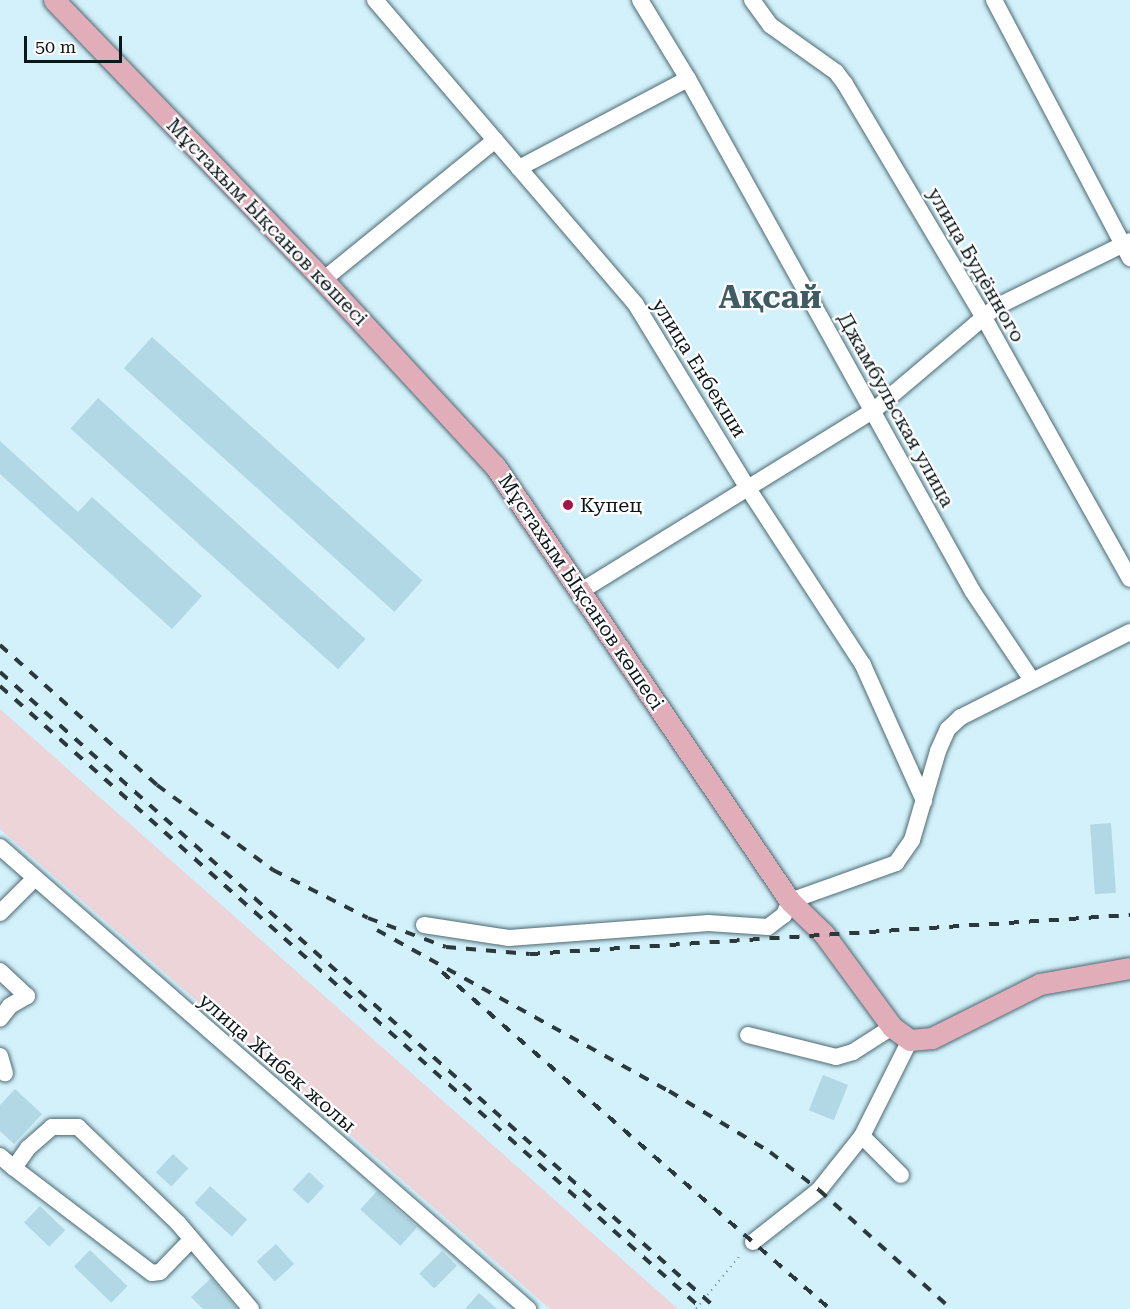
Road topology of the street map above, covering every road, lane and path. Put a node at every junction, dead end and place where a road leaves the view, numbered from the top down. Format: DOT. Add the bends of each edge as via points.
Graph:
graph roads {
  1 [pos="54,0"];
  2 [pos="375,0"];
  3 [pos="640,0"];
  4 [pos="752,0"];
  5 [pos="994,0"];
  6 [pos="688,78"];
  7 [pos="495,140"];
  8 [pos="519,168"];
  9 [pos="1128,248"];
  10 [pos="323,280"];
  11 [pos="983,316"];
  12 [pos="873,411"];
  13 [pos="749,490"];
  14 [pos="1130,579"];
  15 [pos="581,591"];
  16 [pos="1130,632"];
  17 [pos="1032,680"];
  18 [pos="924,801"];
  19 [pos="0,847"];
  20 [pos="34,879"];
  21 [pos="790,901"];
  22 [pos="0,913"];
  23 [pos="424,925"];
  24 [pos="1130,968"];
  25 [pos="0,971"];
  26 [pos="0,1019"];
  27 [pos="892,1027"];
  28 [pos="748,1035"];
  29 [pos="910,1040"];
  30 [pos="0,1056"];
  31 [pos="5,1073"];
  32 [pos="862,1136"];
  33 [pos="0,1156"];
  34 [pos="14,1168"];
  35 [pos="901,1175"];
  36 [pos="190,1242"];
  37 [pos="753,1242"];
  38 [pos="251,1309"];
  39 [pos="528,1309"];
  40 [pos="696,1309"];
  1 -- 10 [label="main road, Мұстахым Ықсанов көшесі"];
  2 -- 7 [label="street, улица Енбекши"];
  3 -- 6 [label="street, Джамбульская улица"];
  4 -- 11 [label="street, улица Будённого" via="770,25 836,72 845,84"];
  5 -- 9 [label="street"];
  6 -- 8 [label="street"];
  6 -- 12 [label="street, Джамбульская улица"];
  7 -- 8 [label="street, улица Енбекши"];
  7 -- 10 [label="street"];
  8 -- 13 [label="street, улица Енбекши" via="636,305"];
  9 -- 11 [label="street"];
  10 -- 15 [label="main road, Мұстахым Ықсанов көшесі" via="495,466"];
  11 -- 12 [label="street"];
  11 -- 14 [label="street, улица Будённого"];
  12 -- 13 [label="street"];
  12 -- 17 [label="street, Джамбульская улица" via="973,592"];
  13 -- 15 [label="street"];
  13 -- 18 [label="street, улица Енбекши" via="863,665"];
  15 -- 21 [label="main road, Мұстахым Ықсанов көшесі"];
  16 -- 17 [label="street"];
  17 -- 18 [label="street" via="961,717 948,729"];
  18 -- 21 [label="street" via="912,840 896,863"];
  19 -- 20 [label="street, улица Жибек жолы"];
  20 -- 22 [label="street"];
  20 -- 39 [label="street, улица Жибек жолы"];
  21 -- 23 [label="street" via="784,915 768,927 708,923 509,938"];
  21 -- 27 [label="main road, Мұстахым Ықсанов көшесі" via="824,934"];
  24 -- 29 [label="main road" via="1040,984 967,1024 932,1038"];
  25 -- 26 [label="street" via="27,996 10,1006"];
  27 -- 28 [label="street" via="853,1052 836,1057"];
  27 -- 29 [label="main road, Мұстахым Ықсанов көшесі"];
  29 -- 32 [label="street"];
  30 -- 31 [label="street"];
  32 -- 35 [label="street"];
  32 -- 37 [label="street" via="819,1190"];
  33 -- 34 [label="street"];
  34 -- 36 [label="street" via="152,1273 160,1272"];
  34 -- 36 [label="street" via="28,1148 52,1127 78,1127 178,1223"];
  36 -- 38 [label="street"];
  37 -- 40 [label="path" via="726,1269"];
}
